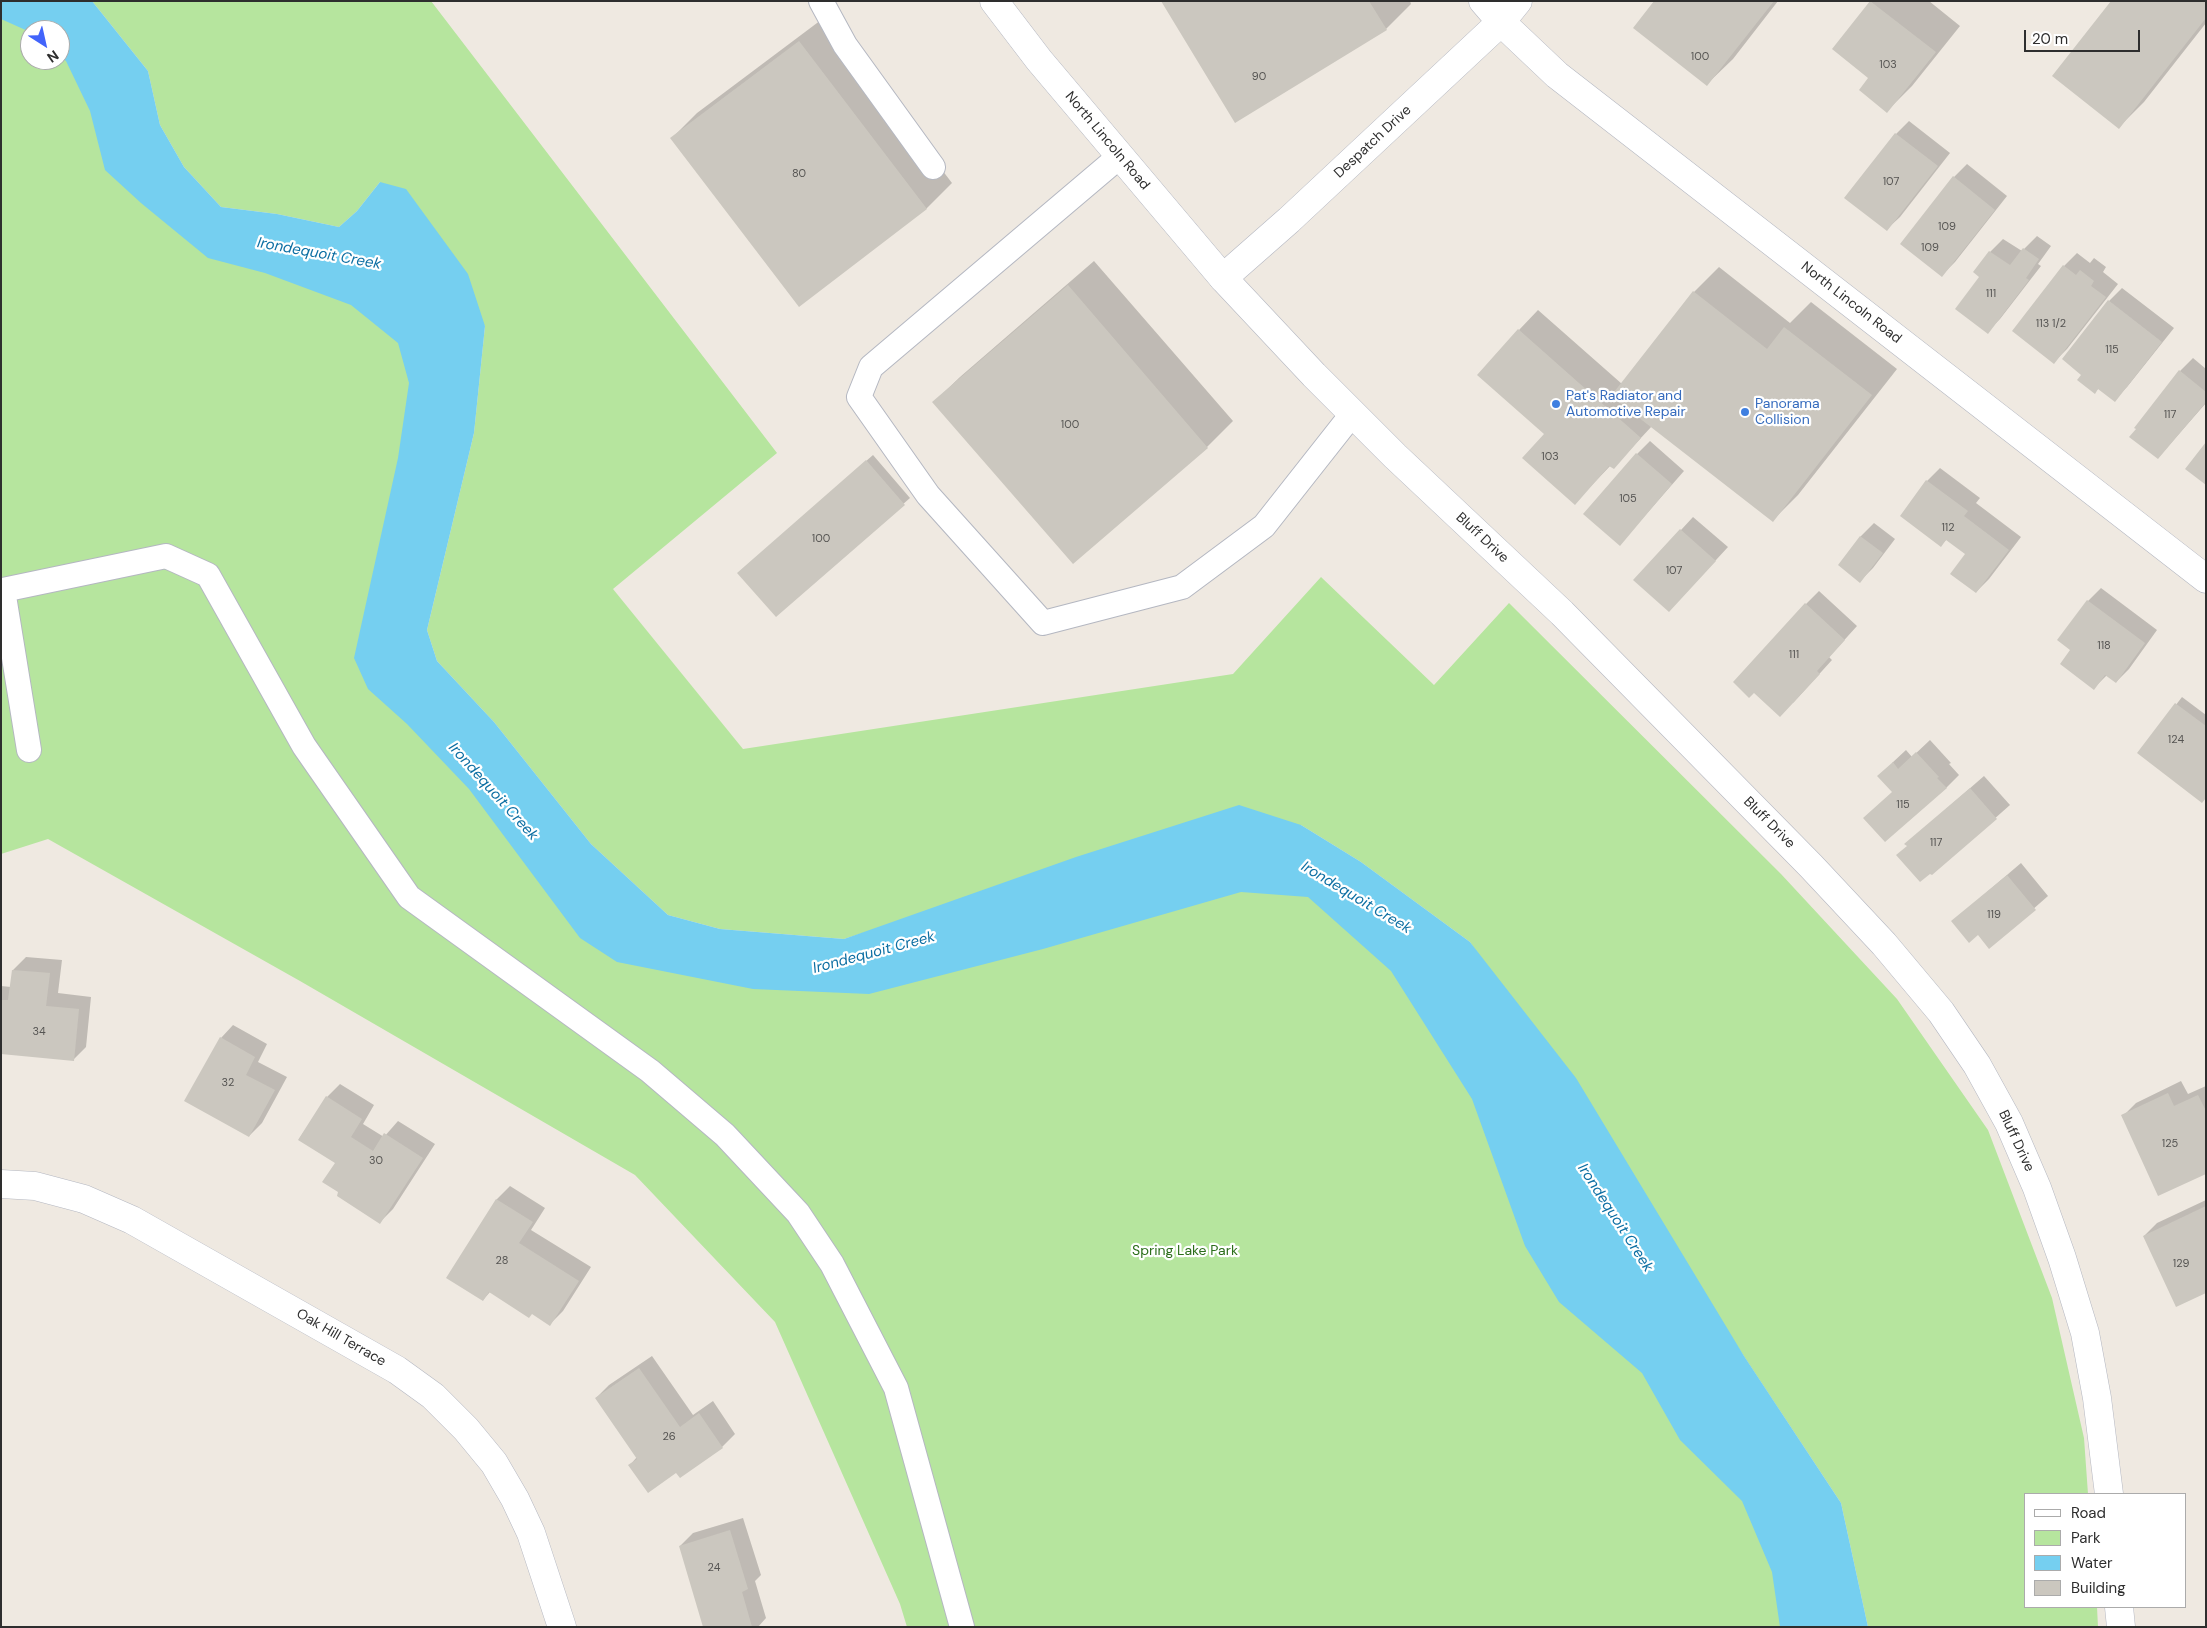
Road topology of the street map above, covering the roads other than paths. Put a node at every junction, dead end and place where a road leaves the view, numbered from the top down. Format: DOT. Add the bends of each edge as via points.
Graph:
graph roads {
  1 [pos="821,1"];
  2 [pos="994,1"];
  3 [pos="1483,1"];
  4 [pos="1518,1"];
  5 [pos="1501,22"];
  6 [pos="1120,156"];
  7 [pos="933,167"];
  8 [pos="1223,278"];
  9 [pos="1353,414"];
  10 [pos="2206,579"];
  11 [pos="29,750"];
  12 [pos="1,1184"];
  13 [pos="2109,1493"];
  14 [pos="2119,1608"];
  15 [pos="562,1627"];
  16 [pos="962,1627"];
  17 [pos="2121,1627"];
  1 -- 7 [label="lane" via="845,45"];
  2 -- 6 [label="street, North Lincoln Road"];
  3 -- 5 [label="street, North Lincoln Road"];
  4 -- 5 [label="street, Despatch Drive"];
  5 -- 8 [label="street, Despatch Drive" via="1279,230"];
  5 -- 10 [label="street, North Lincoln Road" via="1569,84"];
  6 -- 8 [label="street, North Lincoln Road"];
  6 -- 9 [label="lane" via="870,367 859,397 928,495 1043,622 1182,587 1264,526"];
  8 -- 9 [label="street, Bluff Drive"];
  9 -- 13 [label="street, Bluff Drive" via="1562,613 1805,859 1884,944 1941,1012 1977,1065 2009,1123 2062,1258 2098,1398"];
  11 -- 16 [label="lane" via="3,590 166,556 208,575 304,746 409,897 650,1070 725,1135 798,1213 832,1264 896,1388"];
  12 -- 15 [label="street, Oak Hill Terrace" via="35,1186 76,1197 132,1220 397,1370 434,1396 494,1463 515,1499 531,1532"];
  14 -- 17 [label="street"];
}
